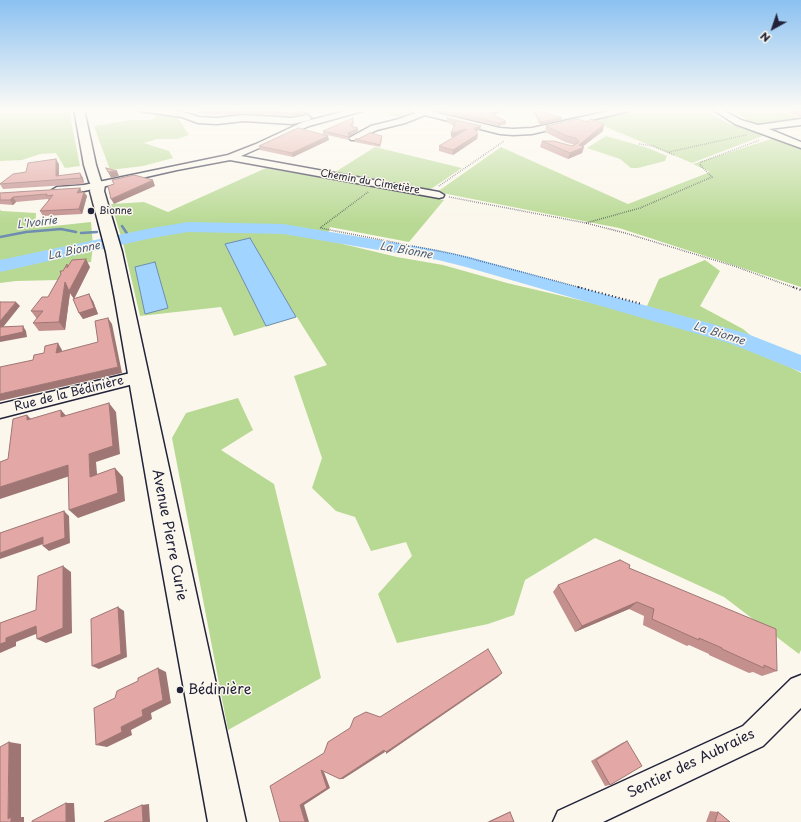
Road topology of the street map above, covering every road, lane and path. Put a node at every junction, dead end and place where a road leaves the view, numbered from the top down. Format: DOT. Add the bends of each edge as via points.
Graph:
graph roads {
  1 [pos="87,147"];
  2 [pos="255,147"];
  3 [pos="494,147"];
  4 [pos="656,147"];
  5 [pos="690,147"];
  6 [pos="741,147"];
  7 [pos="668,152"];
  8 [pos="674,155"];
  9 [pos="230,157"];
  10 [pos="380,184"];
  11 [pos="98,185"];
  12 [pos="44,191"];
  13 [pos="428,193"];
  14 [pos="439,195"];
  15 [pos="586,223"];
  16 [pos="801,290"];
  17 [pos="642,304"];
  18 [pos="139,377"];
  19 [pos="0,411"];
  20 [pos="801,689"];
  21 [pos="224,821"];
  22 [pos="569,822"];
  1 -- 11 [label="main road, Avenue Pierre Curie"];
  2 -- 9 [label="street"];
  3 -- 13 [label="path"];
  4 -- 7 [label="path"];
  5 -- 7 [label="path"];
  6 -- 15 [label="path" via="701,162 700,165 712,177 640,208"];
  7 -- 8 [label="path"];
  9 -- 10 [label="street, Chemin du Cimetière"];
  9 -- 11 [label="street"];
  10 -- 13 [label="street, Chemin du Cimetière"];
  10 -- 17 [label="path" via="320,228 454,254"];
  11 -- 12 [label="street"];
  11 -- 18 [label="main road, Avenue Pierre Curie" via="97,191 114,252"];
  13 -- 14 [label="street, Chemin du Cimetière"];
  14 -- 15 [label="path"];
  15 -- 16 [label="path" via="734,266"];
  18 -- 19 [label="street, Rue de la Bédinière"];
  18 -- 21 [label="main road, Avenue Pierre Curie"];
  20 -- 22 [label="street, Sentier des Aubraies" via="753,736"];
}
